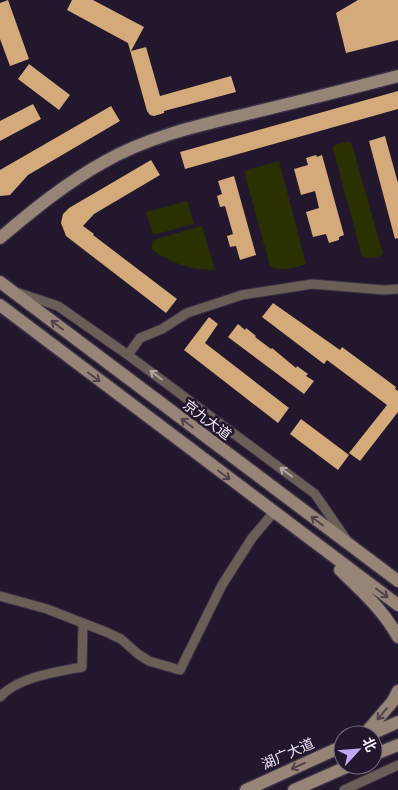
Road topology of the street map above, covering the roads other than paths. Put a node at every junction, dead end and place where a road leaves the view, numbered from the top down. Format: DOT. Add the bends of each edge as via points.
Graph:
graph roads {
  1 [pos="398,76"];
  2 [pos="0,238"];
  3 [pos="5,286"];
  4 [pos="398,289"];
  5 [pos="0,305"];
  6 [pos="128,355"];
  7 [pos="274,512"];
  8 [pos="299,531"];
  9 [pos="352,547"];
  10 [pos="398,581"];
  11 [pos="0,596"];
  12 [pos="398,605"];
  13 [pos="83,623"];
  14 [pos="398,637"];
  15 [pos="398,691"];
  16 [pos="0,696"];
  17 [pos="398,722"];
  18 [pos="373,725"];
  19 [pos="383,729"];
  20 [pos="398,745"];
  21 [pos="333,751"];
  22 [pos="383,751"];
  23 [pos="398,765"];
  24 [pos="333,773"];
  25 [pos="246,790"];
  26 [pos="294,790"];
  27 [pos="344,790"];
  1 -- 2 [label="street" via="191,127 150,141 86,172 36,207"];
  3 -- 6 [label="street" via="58,306"];
  9 -- 3 [label="street, 京九大道, one-way"];
  4 -- 6 [label="street" via="312,284 242,295 187,313 140,338"];
  5 -- 7 [label="street, one-way"];
  9 -- 6 [label="street, one-way" via="315,494"];
  7 -- 8 [label="street"];
  7 -- 13 [label="street" via="252,538 222,585 180,670 149,661 121,639"];
  8 -- 12 [label="street, one-way"];
  8 -- 14 [label="street" via="368,597"];
  9 -- 10 [label="street, 京九大道"];
  11 -- 13 [label="street"];
  13 -- 16 [label="street" via="82,667 36,677"];
  15 -- 18 [label="street, one-way"];
  17 -- 19 [label="street"];
  20 -- 22 [label="street"];
  21 -- 25 [label="street, 湖广大道, one-way"];
  23 -- 27 [label="street"];
  24 -- 26 [label="street"];
}
